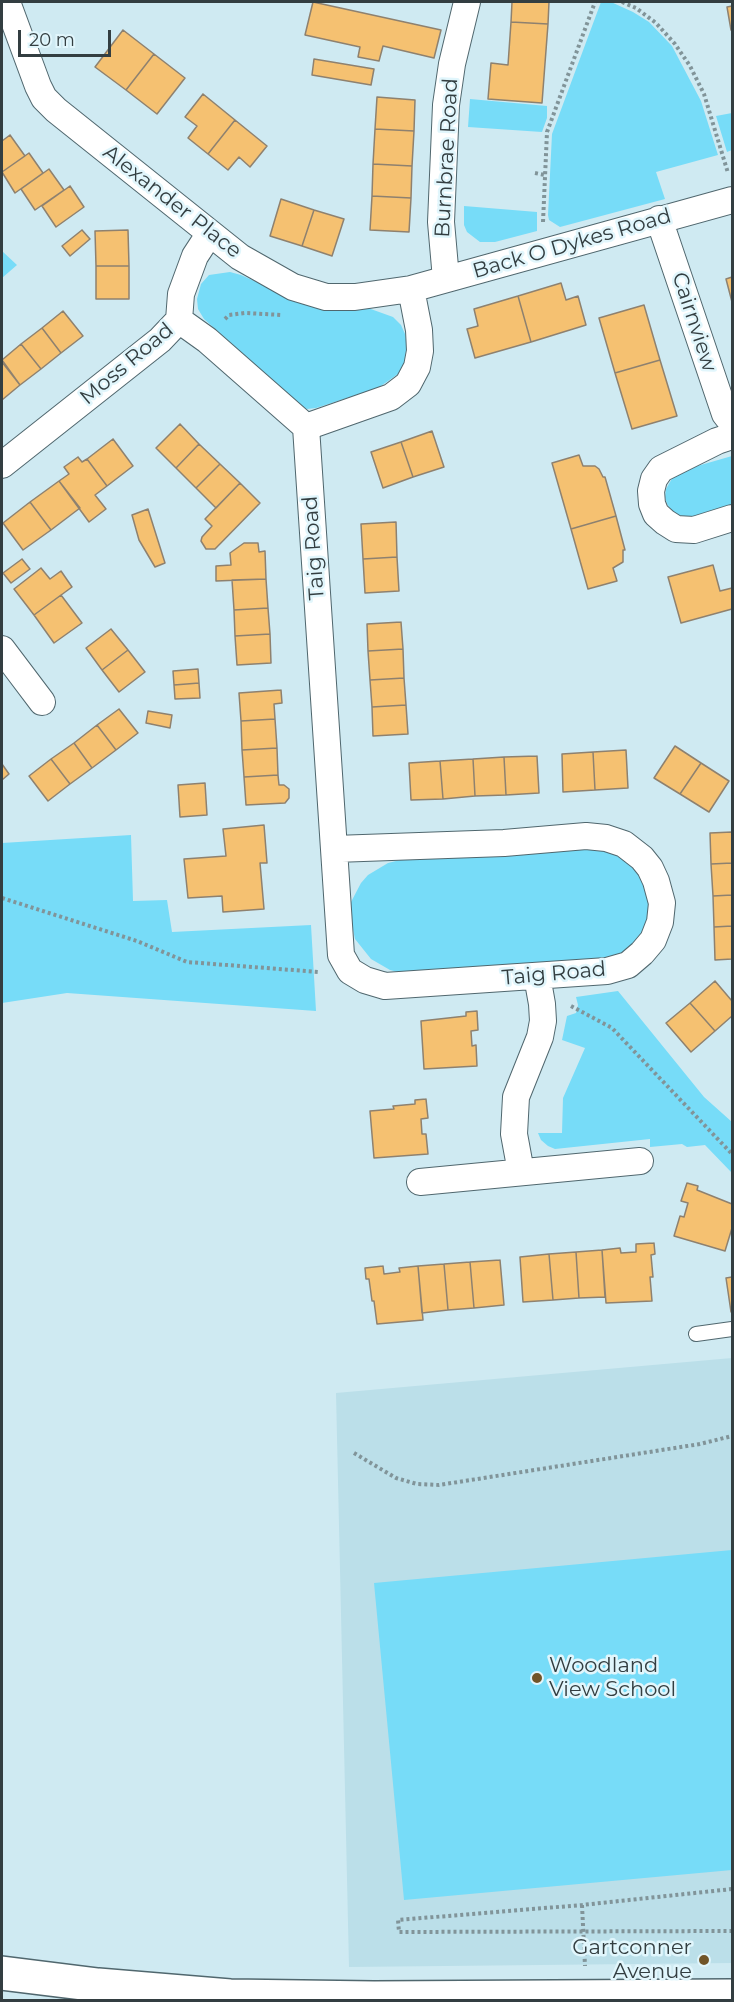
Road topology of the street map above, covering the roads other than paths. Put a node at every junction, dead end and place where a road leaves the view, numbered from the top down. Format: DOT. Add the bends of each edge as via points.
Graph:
graph roads {
  1 [pos="7,2"];
  2 [pos="467,2"];
  3 [pos="731,189"];
  4 [pos="659,219"];
  5 [pos="210,233"];
  6 [pos="446,279"];
  7 [pos="411,289"];
  8 [pos="179,320"];
  9 [pos="732,423"];
  10 [pos="306,427"];
  11 [pos="732,436"];
  12 [pos="2,465"];
  13 [pos="732,518"];
  14 [pos="2,649"];
  15 [pos="42,702"];
  16 [pos="334,849"];
  17 [pos="537,976"];
  18 [pos="640,1161"];
  19 [pos="520,1172"];
  20 [pos="420,1182"];
  21 [pos="732,1329"];
  22 [pos="696,1334"];
  23 [pos="2,1973"];
  24 [pos="732,1996"];
  25 [pos="374,1999"];
  1 -- 5 [label="street, Alexander Place" via="38,86 50,104"];
  2 -- 6 [label="street, Burnbrae Road" via="446,105 441,222"];
  3 -- 4 [label="street, Back O Dykes Road"];
  4 -- 6 [label="street, Back O Dykes Road"];
  4 -- 9 [label="street, Cairnview" via="725,414"];
  5 -- 7 [label="street, Alexander Place" via="266,273 326,297"];
  5 -- 8 [label="street, Moss Road" via="195,256 181,294"];
  6 -- 7 [label="street, Back O Dykes Road"];
  7 -- 10 [label="street" via="420,351 408,384 391,397"];
  8 -- 10 [label="street"];
  8 -- 12 [label="street, Moss Road" via="160,340"];
  10 -- 16 [label="street, Taig Road"];
  11 -- 13 [label="street" via="661,469 651,491 656,514 676,529 694,530"];
  14 -- 15 [label="street"];
  16 -- 17 [label="street, Taig Road" via="341,955 351,971 365,980 385,986"];
  16 -- 17 [label="street, Taig Road" via="586,836 624,844 642,858 656,881 662,903 653,940 628,965 607,971"];
  17 -- 19 [label="street" via="543,1021 516,1097 514,1134"];
  18 -- 19 [label="street"];
  19 -- 20 [label="street"];
  21 -- 22 [label="lane"];
  23 -- 25 [label="main road" via="184,1993"];
  24 -- 25 [label="main road"];
}
